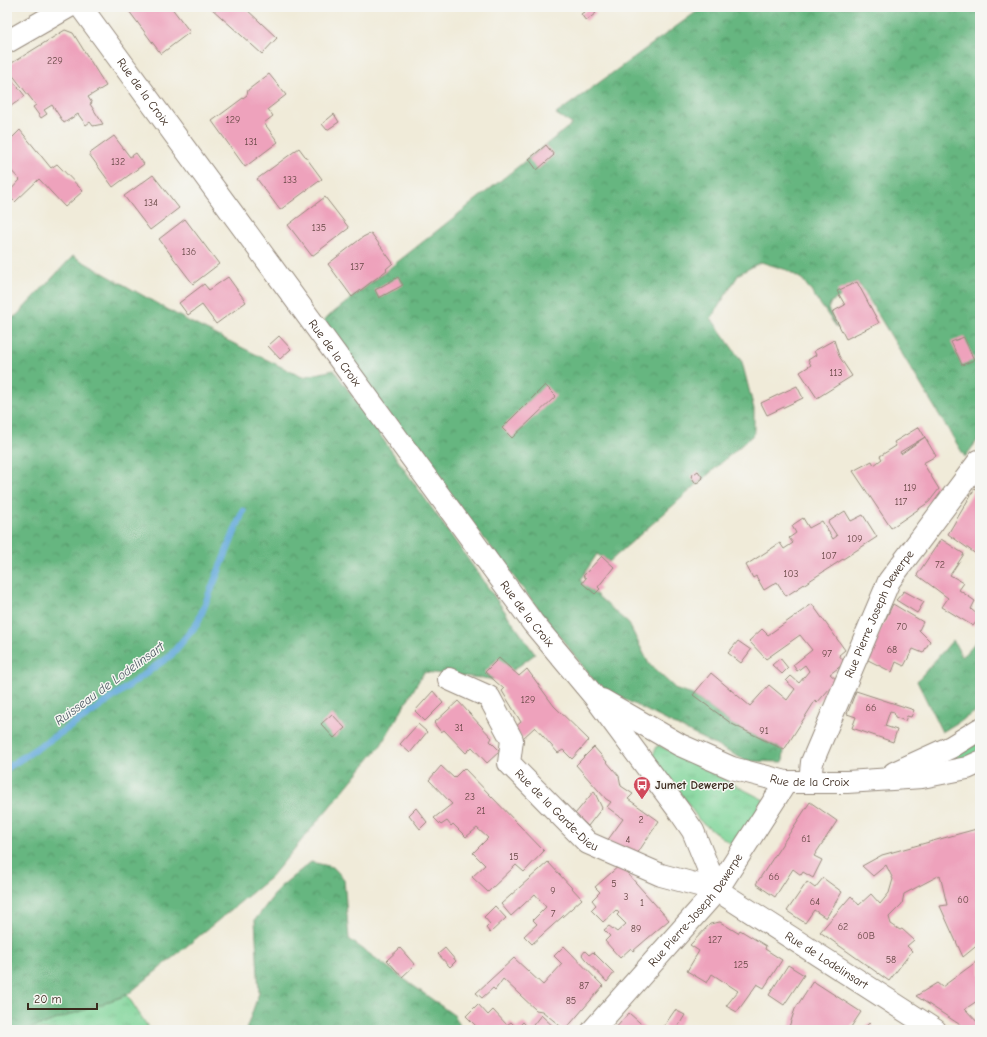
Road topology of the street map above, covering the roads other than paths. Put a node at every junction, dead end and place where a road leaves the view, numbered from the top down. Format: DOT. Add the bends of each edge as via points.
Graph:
graph roads {
  1 [pos="68,7"];
  2 [pos="81,7"];
  3 [pos="7,42"];
  4 [pos="979,461"];
  5 [pos="449,679"];
  6 [pos="594,696"];
  7 [pos="980,729"];
  8 [pos="980,762"];
  9 [pos="876,780"];
  10 [pos="786,782"];
  11 [pos="810,782"];
  12 [pos="717,890"];
  13 [pos="593,1030"];
  14 [pos="935,1030"];
  1 -- 3 [label="street"];
  2 -- 6 [label="street, Rue de la Croix" via="533,623"];
  4 -- 11 [label="street, Rue Pierre Joseph Dewerpe" via="889,581 812,762"];
  5 -- 12 [label="street, Rue de la Garde-Dieu" via="489,697 512,740 509,763 588,844 661,875"];
  6 -- 10 [label="street, Rue de la Croix" via="680,745 732,768"];
  6 -- 12 [label="street, Rue de la Croix" via="693,831"];
  7 -- 9 [label="street, Rue de la Croix" via="951,747"];
  8 -- 9 [label="street, Rue de la Croix" via="967,768 922,777"];
  9 -- 11 [label="street, Rue de la Croix"];
  10 -- 11 [label="street, Rue de la Croix"];
  10 -- 12 [label="street, Rue Pierre-Joseph Dewerpe"];
  12 -- 13 [label="street, Rue Pierre-Joseph Dewerpe"];
  12 -- 14 [label="street, Rue de Lodelinsart"];
}
